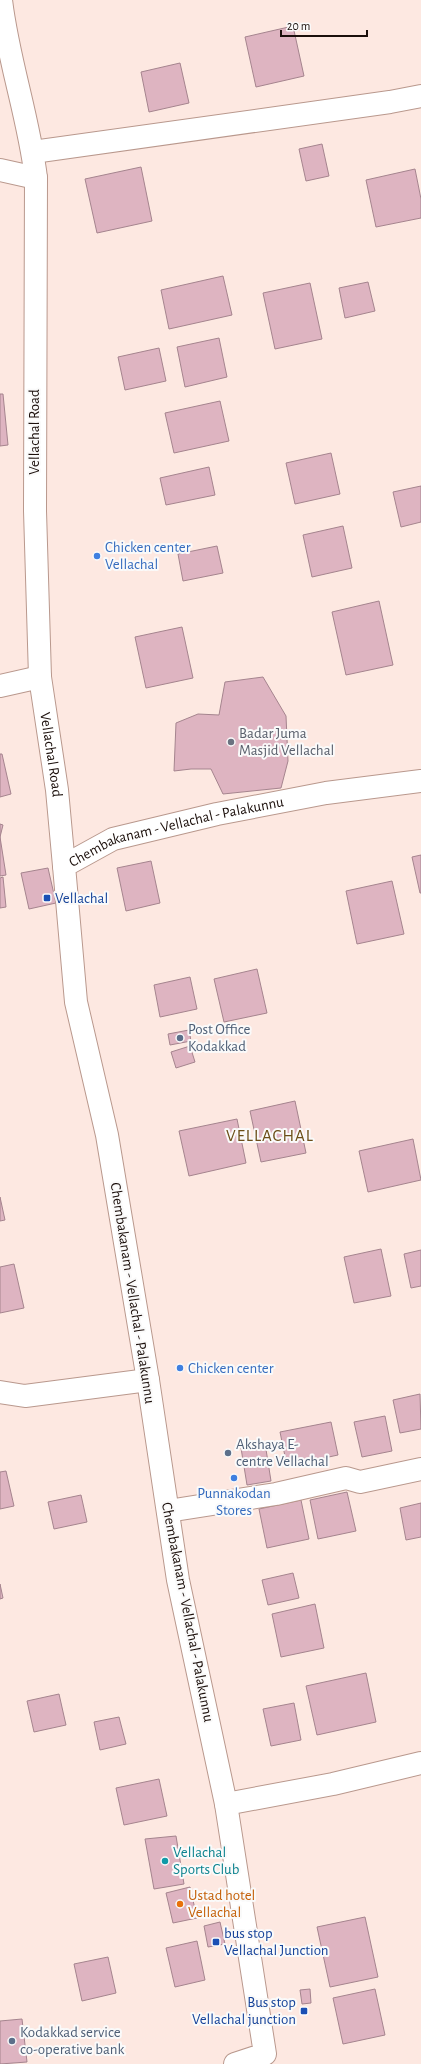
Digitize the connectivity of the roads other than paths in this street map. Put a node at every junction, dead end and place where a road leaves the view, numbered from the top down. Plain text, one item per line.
1 (1, 0) edge
2 (421, 96) edge
3 (33, 152) junction
4 (0, 170) edge
5 (36, 178) junction
6 (40, 677) junction
7 (0, 686) edge
8 (421, 781) edge
9 (64, 866) junction
10 (148, 1380) junction
11 (0, 1392) edge
12 (421, 1469) edge
13 (168, 1510) junction
14 (421, 1763) edge
15 (226, 1804) junction
16 (268, 2059) edge
17 (235, 2064) edge

1 - 3 street, Vellachal Road
2 - 3 street
3 - 5 street, Vellachal Road
4 - 5 street
5 - 6 street, Vellachal Road
6 - 7 street
6 - 9 street, Vellachal Road
8 - 9 street, Chembakanam - Vellachal - Palakunnu
9 - 10 street, Chembakanam - Vellachal - Palakunnu
10 - 11 street
10 - 13 street, Chembakanam - Vellachal - Palakunnu
12 - 13 street
13 - 15 street, Chembakanam - Vellachal - Palakunnu
14 - 15 street
15 - 16 street, Chembakanam - Vellachal - Palakunnu
16 - 17 street, Chembakanam - Vellachal - Palakunnu

